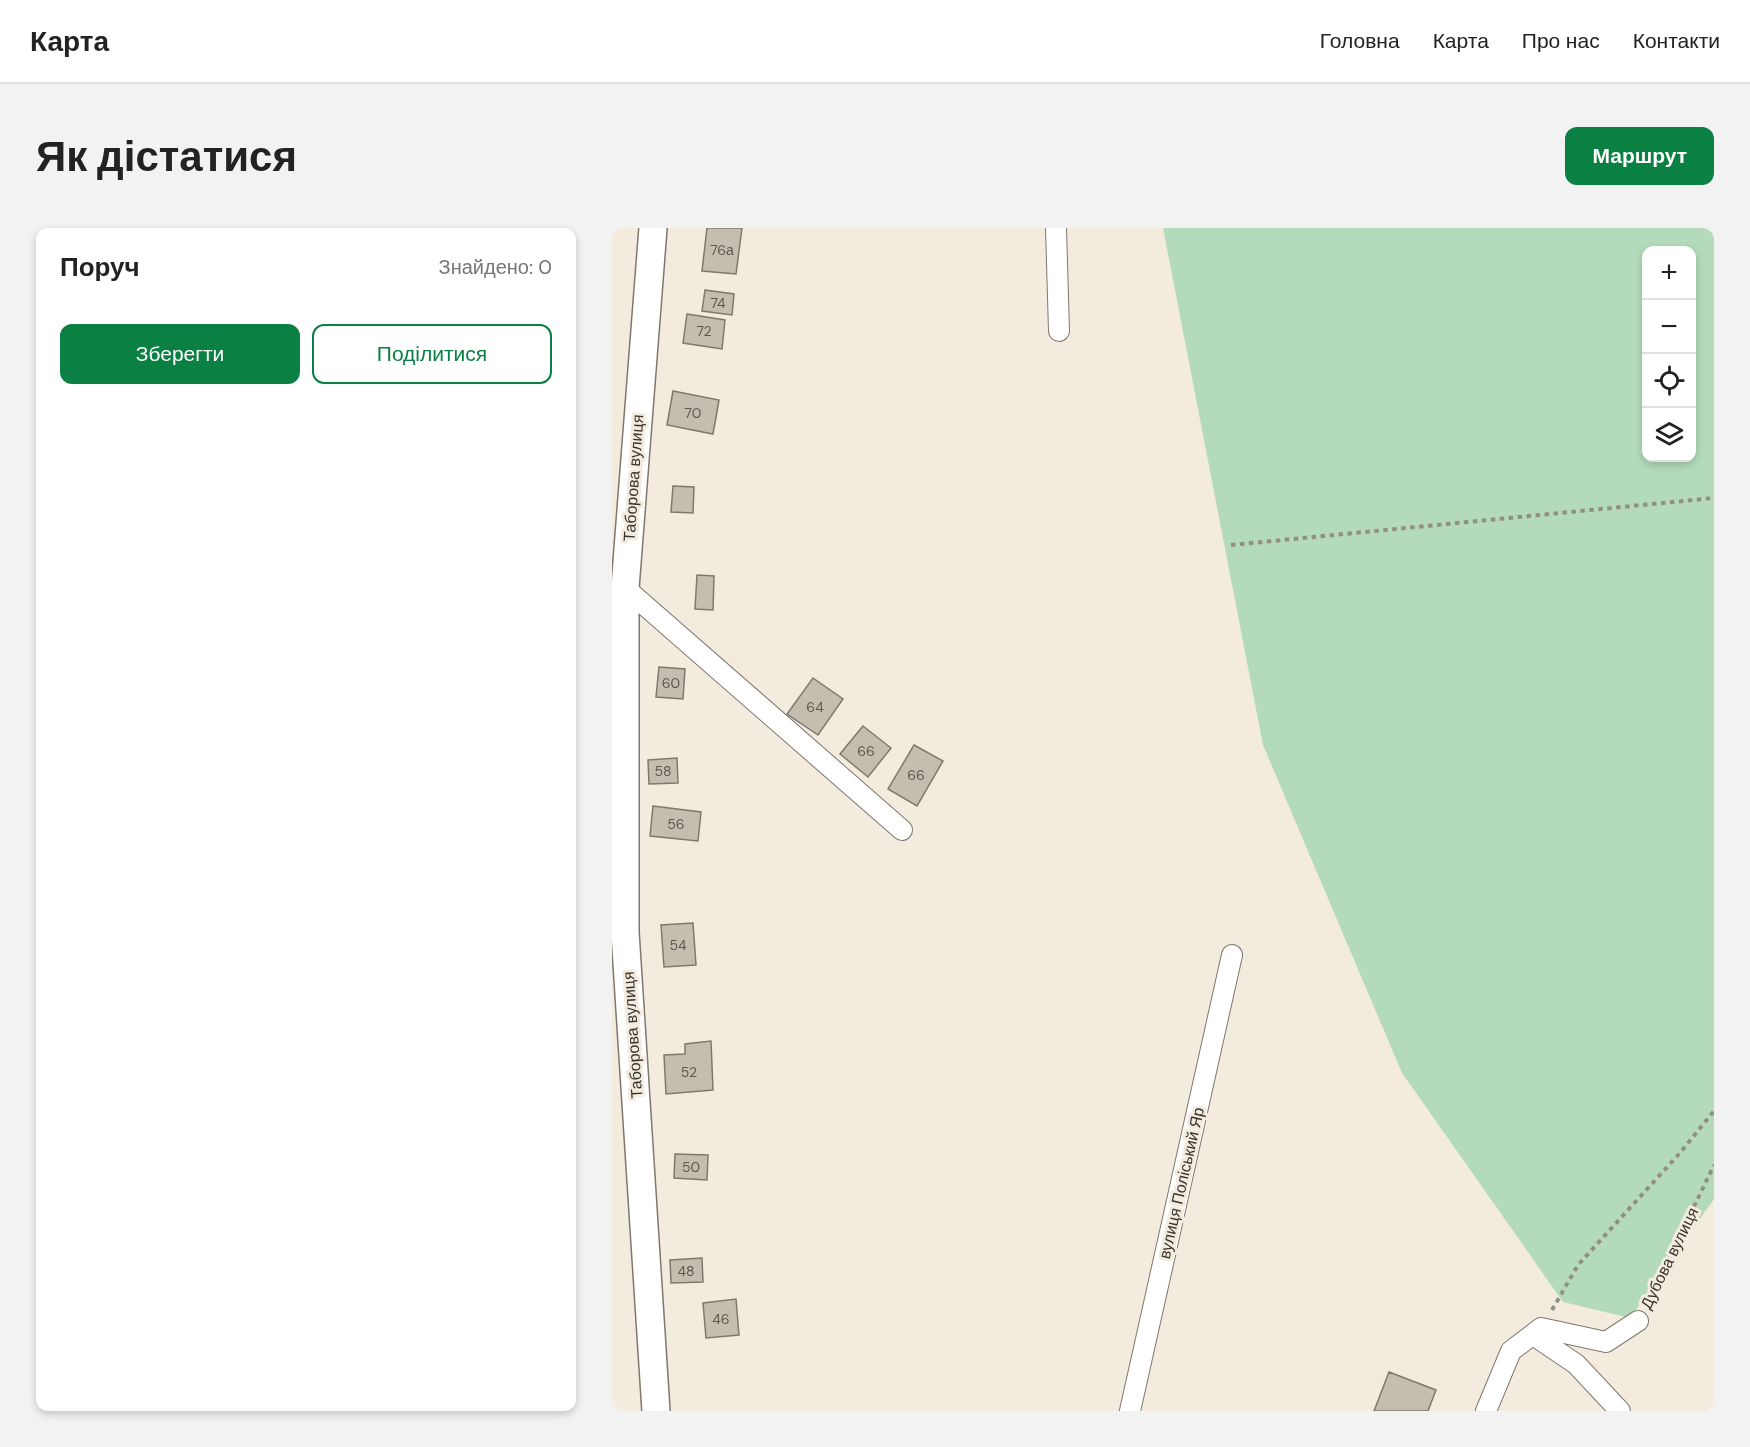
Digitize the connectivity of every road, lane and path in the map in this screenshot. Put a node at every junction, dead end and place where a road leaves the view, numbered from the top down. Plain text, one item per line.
1 (653, 228) edge
2 (1056, 228) edge
3 (1059, 331) dead end
4 (1714, 498) edge
5 (1231, 545) dead end
6 (625, 588) junction
7 (902, 830) dead end
8 (618, 932) edge
9 (1232, 955) dead end
10 (1714, 1111) edge
11 (1714, 1165) edge
12 (1638, 1321) joint
13 (1537, 1331) junction
14 (656, 1411) edge
15 (1130, 1411) edge
16 (1486, 1411) edge
17 (1620, 1411) edge

1 - 6 street, Таборова вулиця
2 - 3 street
4 - 5 path
6 - 7 street
6 - 8 street, Таборова вулиця
8 - 14 street, Таборова вулиця
9 - 15 street, вулиця Поліський Яр
10 - 13 path
11 - 12 path, Дубова вулиця
12 - 13 street, Дубова вулиця
13 - 16 street
13 - 17 street

